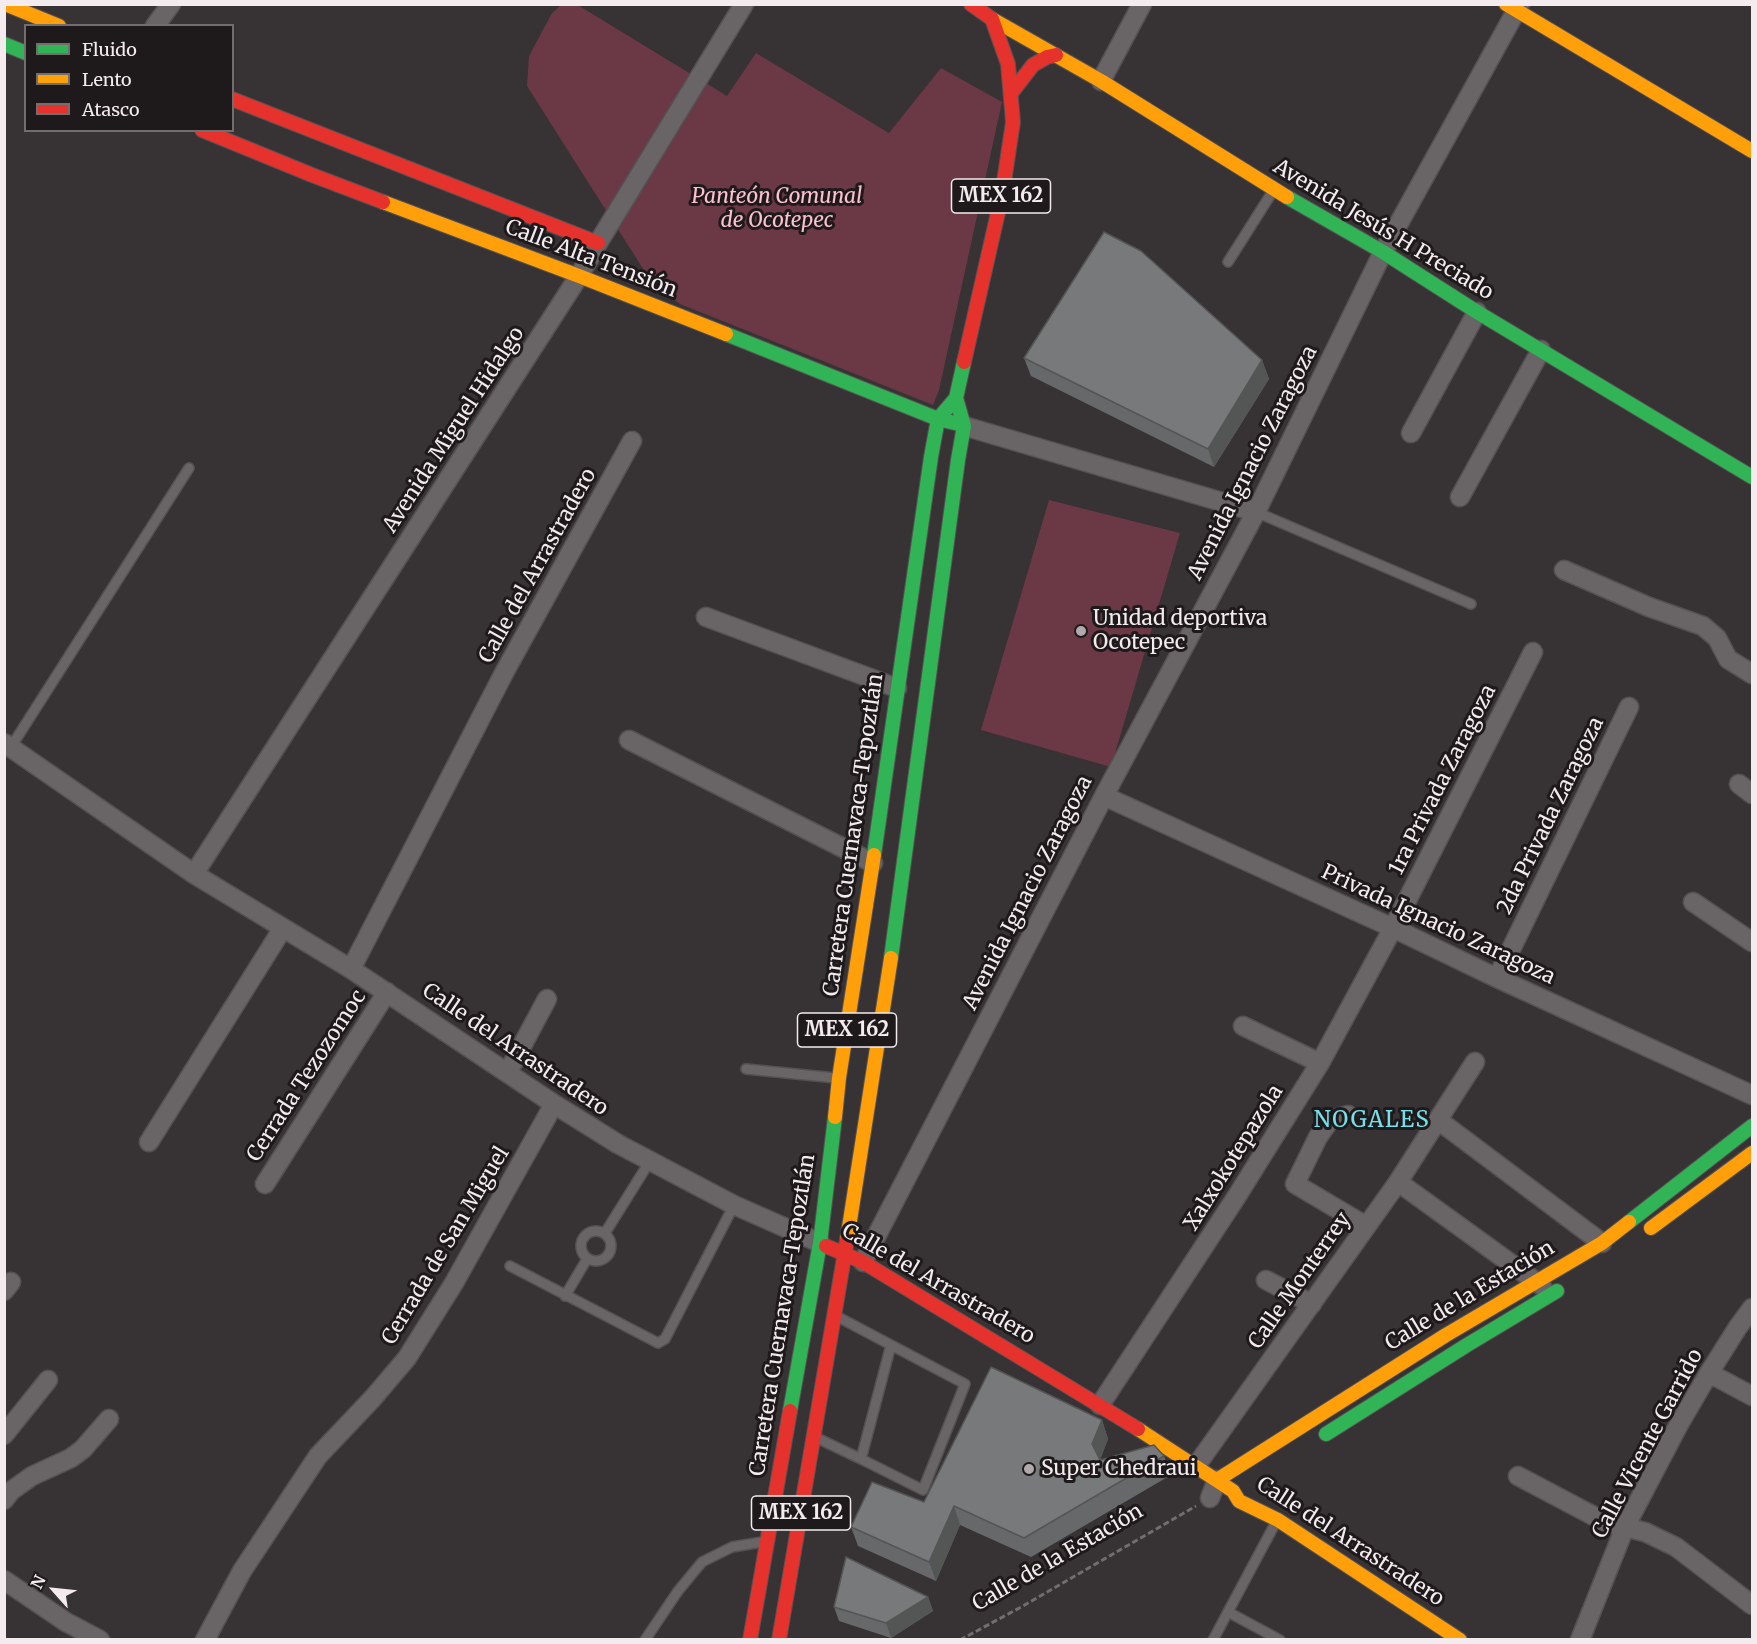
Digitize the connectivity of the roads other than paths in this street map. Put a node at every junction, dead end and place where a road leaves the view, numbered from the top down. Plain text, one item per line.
1 (171, 4) edge
2 (744, 4) edge
3 (972, 4) edge
4 (1142, 4) edge
5 (1514, 7) edge
6 (6, 9) edge
7 (992, 19) junction
8 (53, 24) edge
9 (156, 24) edge
10 (4, 44) edge
11 (24, 52) edge
12 (1056, 55) junction
13 (1101, 81) junction
14 (1012, 92) junction
15 (237, 101) edge
16 (234, 131) edge
17 (1752, 151) edge
18 (443, 182) junction
19 (1274, 189) junction
20 (404, 209) junction
21 (598, 243) junction
22 (1383, 252) junction
23 (1228, 262) dead end
24 (579, 276) junction
25 (1477, 312) junction
26 (1541, 350) junction
27 (957, 398) junction
28 (938, 419) junction
29 (964, 426) junction
30 (1411, 433) dead end
31 (632, 441) dead end
32 (189, 468) dead end
33 (1752, 477) edge
34 (1460, 497) dead end
35 (1257, 512) junction
36 (1564, 570) dead end
37 (1471, 604) dead end
38 (706, 617) dead end
39 (1533, 652) dead end
40 (1752, 674) edge
41 (897, 688) junction
42 (1629, 707) dead end
43 (629, 740) dead end
44 (8, 745) edge
45 (1104, 796) junction
46 (873, 863) junction
47 (194, 874) junction
48 (1693, 902) dead end
49 (283, 928) junction
50 (1393, 928) junction
51 (1752, 942) edge
52 (351, 969) junction
53 (1497, 978) junction
54 (387, 992) junction
55 (547, 999) dead end
56 (1243, 1026) dead end
57 (1475, 1062) dead end
58 (1320, 1063) junction
59 (746, 1069) dead end
60 (508, 1072) junction
61 (839, 1078) junction
62 (1752, 1095) edge
63 (554, 1104) junction
64 (1348, 1115) dead end
65 (1438, 1120) junction
66 (1752, 1126) edge
67 (149, 1142) dead end
68 (1752, 1153) edge
69 (650, 1161) junction
70 (1398, 1182) junction
71 (265, 1184) dead end
72 (734, 1205) junction
73 (1366, 1226) junction
74 (605, 1233) junction
75 (1644, 1233) dead end
76 (820, 1243) junction
77 (1602, 1243) junction
78 (845, 1255) junction
79 (587, 1259) junction
80 (863, 1262) junction
81 (510, 1266) dead end
82 (1266, 1280) dead end
83 (1536, 1282) junction
84 (1571, 1282) dead end
85 (1553, 1294) junction
86 (565, 1296) junction
87 (1312, 1304) junction
88 (1752, 1308) edge
89 (835, 1315) junction
90 (891, 1345) junction
91 (1709, 1373) junction
92 (48, 1380) dead end
93 (1752, 1396) edge
94 (1100, 1405) junction
95 (109, 1419) dead end
96 (4, 1435) edge
97 (814, 1437) junction
98 (1315, 1441) dead end
99 (861, 1460) junction
100 (1196, 1466) junction
101 (1518, 1476) dead end
102 (1217, 1480) junction
103 (1237, 1488) junction
104 (4, 1500) edge
105 (1278, 1520) junction
106 (1625, 1527) junction
107 (767, 1542) junction
108 (4, 1580) edge
109 (1752, 1605) edge
110 (1228, 1612) junction
111 (100, 1640) edge
112 (205, 1640) edge
113 (645, 1640) edge
114 (750, 1640) edge
115 (779, 1640) edge
116 (1213, 1640) edge
117 (1280, 1640) edge
118 (1460, 1640) edge
119 (1580, 1640) edge

1 - 9 street
2 - 21 street, Avenida Miguel Hidalgo
3 - 7 main road
4 - 13 street
5 - 17 main road
5 - 22 street, Avenida Ignacio Zaragoza
6 - 8 main road
7 - 12 main road, Avenida Jesús H Preciado
7 - 14 main road, MEX 162
10 - 11 main road
12 - 13 main road, Avenida Jesús H Preciado
12 - 14 main road
13 - 19 main road, Avenida Jesús H Preciado
14 - 27 main road, MEX 162
15 - 18 main road, Calle Alta Tensión
16 - 20 main road, Calle Alta Tensión
18 - 20 main road
18 - 21 main road, Calle Alta Tensión
19 - 22 main road, Avenida Jesús H Preciado
19 - 23 lane
20 - 24 main road, Calle Alta Tensión
21 - 24 street, Avenida Miguel Hidalgo
22 - 25 main road, Avenida Jesús H Preciado
22 - 35 street, Avenida Ignacio Zaragoza
24 - 28 main road, Calle Alta Tensión
24 - 47 street, Avenida Miguel Hidalgo
25 - 26 main road, Avenida Jesús H Preciado
25 - 30 street
26 - 33 main road, Avenida Jesús H Preciado
26 - 34 street
27 - 28 main road, MEX 162
27 - 29 main road, MEX 162
28 - 29 main road, Calle Alta Tensión
28 - 41 main road, Carretera Cuernavaca-Tepoztlán / MEX 162
29 - 35 street
29 - 78 main road, MEX 162
31 - 52 street, Calle del Arrastradero
32 - 44 lane
35 - 37 lane
35 - 45 street, Avenida Ignacio Zaragoza
36 - 40 street
38 - 41 street
39 - 50 street, 1ra Privada Zaragoza
41 - 46 main road, Carretera Cuernavaca-Tepoztlán / MEX 162
42 - 53 street, 2da Privada Zaragoza
43 - 46 street
44 - 47 street, Calle del Arrastradero
45 - 50 street, Privada Ignacio Zaragoza
45 - 80 street, Avenida Ignacio Zaragoza
46 - 61 main road, Carretera Cuernavaca-Tepoztlán / MEX 162
47 - 49 street, Calle del Arrastradero
48 - 51 street
49 - 52 street, Calle del Arrastradero
49 - 67 street
50 - 53 street, Privada Ignacio Zaragoza
50 - 58 street, Xalxokotepazola
52 - 54 street, Calle del Arrastradero
53 - 62 street, Privada Ignacio Zaragoza
54 - 60 street, Calle del Arrastradero
54 - 71 street, Cerrada Tezozomoc
55 - 60 street
56 - 58 street
57 - 65 street, Calle Monterrey
58 - 94 street, Xalxokotepazola
59 - 61 lane
60 - 63 street, Calle del Arrastradero
61 - 76 main road, Carretera Cuernavaca-Tepoztlán / MEX 162
63 - 69 street, Calle del Arrastradero
63 - 112 street, Cerrada de San Miguel
64 - 73 street
65 - 70 street, Calle Monterrey
65 - 77 street
66 - 77 main road, Calle de la Estación
68 - 75 main road
69 - 72 street, Calle del Arrastradero
69 - 74 lane
70 - 73 street, Calle Monterrey
70 - 83 street
72 - 76 street, Calle del Arrastradero
72 - 86 lane
73 - 87 street, Calle Monterrey
74 - 79 lane
74 - 79 lane
76 - 78 main road, Calle del Arrastradero
76 - 107 main road, Carretera Cuernavaca-Tepoztlán / MEX 162
77 - 83 main road, Calle de la Estación
78 - 80 main road, Calle del Arrastradero
78 - 89 main road, MEX 162
79 - 86 lane
80 - 94 main road, Calle del Arrastradero
81 - 86 lane
82 - 87 street
83 - 85 street
83 - 102 main road, Calle de la Estación
84 - 85 main road, Calle de la Estación
85 - 98 main road, Calle de la Estación
87 - 100 street, Calle Monterrey
88 - 91 street, Calle Vicente Garrido
89 - 90 lane
89 - 97 main road, MEX 162
90 - 99 lane
90 - 99 lane
91 - 93 street
91 - 106 street, Calle Vicente Garrido
92 - 96 street
94 - 100 main road, Calle del Arrastradero
95 - 104 street
97 - 99 lane
97 - 115 main road, MEX 162
100 - 102 main road, Calle del Arrastradero
101 - 106 street
102 - 103 main road, Calle del Arrastradero
102 - 103 street
103 - 105 main road, Calle del Arrastradero
105 - 110 lane
105 - 118 main road, Calle del Arrastradero
106 - 109 street
106 - 119 street, Calle Vicente Garrido
107 - 113 lane
107 - 114 main road, Carretera Cuernavaca-Tepoztlán / MEX 162
108 - 111 street
110 - 116 lane
110 - 117 lane

